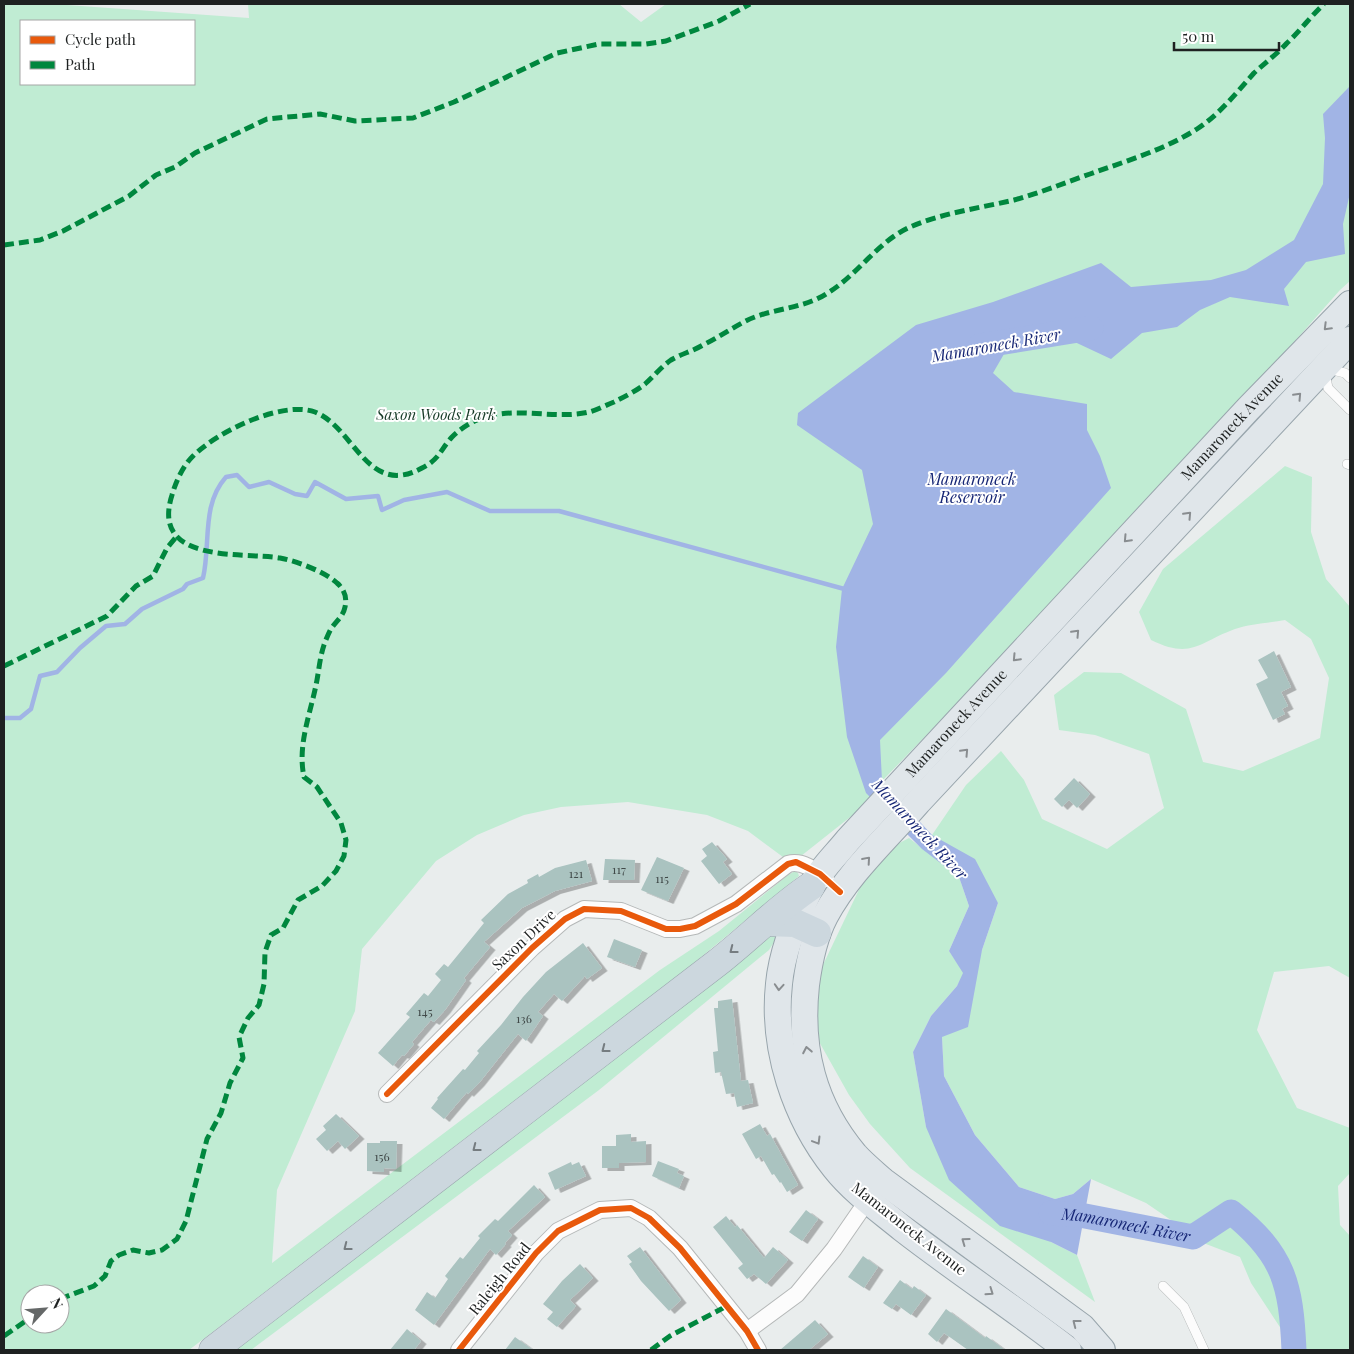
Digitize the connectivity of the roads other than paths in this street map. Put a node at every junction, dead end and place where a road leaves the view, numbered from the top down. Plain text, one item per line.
1 (1350, 304) edge
2 (1350, 340) edge
3 (1304, 351) junction
4 (1324, 368) junction
5 (1350, 378) edge
6 (1350, 410) edge
7 (908, 793) junction
8 (816, 880) junction
9 (840, 892) junction
10 (766, 922) junction
11 (806, 928) junction
12 (387, 1094) dead end
13 (875, 1191) junction
14 (1163, 1286) dead end
15 (747, 1331) junction
16 (213, 1350) edge
17 (459, 1350) edge
18 (758, 1350) edge
19 (1068, 1350) edge
20 (1102, 1350) edge
21 (1204, 1350) edge

1 -> 3 main road, Mamaroneck Avenue
2 - 4 main road, Mamaroneck Avenue
3 - 4 street
3 -> 7 main road, Mamaroneck Avenue
4 - 5 lane
4 - 6 lane
7 -> 4 main road, Mamaroneck Avenue
7 - 8 main road, Mamaroneck Avenue
9 -> 7 main road, Mamaroneck Avenue
8 - 9 street, Saxon Drive
8 - 10 highway
8 - 11 main road, Mamaroneck Avenue
8 - 12 street, Saxon Drive
9 - 11 main road, Mamaroneck Avenue
10 - 11 highway
10 -> 16 highway
11 - 13 main road, Mamaroneck Avenue
13 - 15 street
13 -> 19 main road, Mamaroneck Avenue
20 -> 13 main road, Mamaroneck Avenue
14 - 21 lane
15 - 17 street, Raleigh Road
15 - 18 street, Raleigh Road

